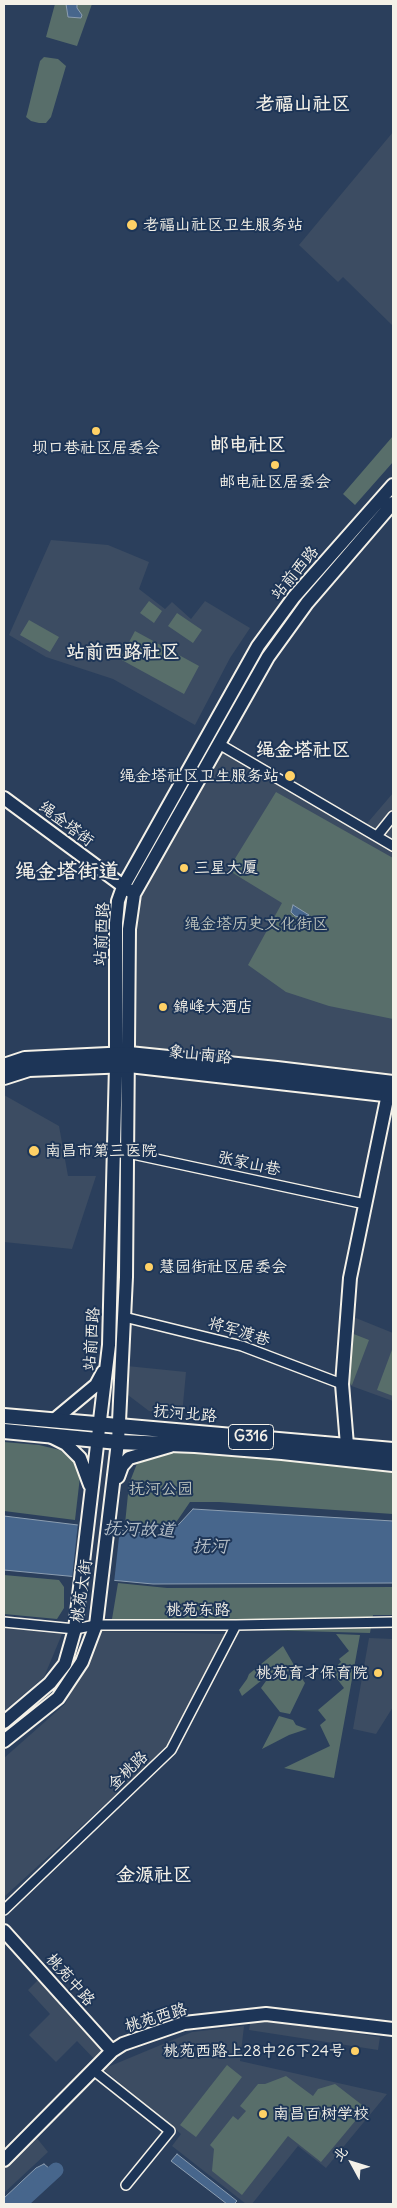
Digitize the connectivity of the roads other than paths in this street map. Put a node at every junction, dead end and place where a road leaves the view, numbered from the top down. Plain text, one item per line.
1 (393, 485) edge
2 (393, 503) edge
3 (219, 744) junction
4 (4, 798) edge
5 (393, 816) edge
6 (377, 836) junction
7 (393, 846) edge
8 (129, 890) junction
9 (123, 1059) junction
10 (4, 1066) edge
11 (4, 1078) edge
12 (391, 1091) edge
13 (128, 1154) junction
14 (365, 1204) junction
15 (124, 1317) junction
16 (107, 1366) junction
17 (342, 1384) junction
18 (4, 1416) edge
19 (54, 1420) junction
20 (100, 1424) junction
21 (119, 1426) junction
22 (4, 1431) edge
23 (49, 1435) junction
24 (98, 1440) junction
25 (118, 1442) junction
26 (178, 1444) junction
27 (347, 1445) junction
28 (393, 1450) edge
29 (393, 1464) edge
30 (112, 1491) junction
31 (92, 1493) junction
32 (4, 1622) edge
33 (393, 1622) edge
34 (96, 1625) junction
35 (236, 1626) junction
36 (76, 1629) junction
37 (4, 1722) edge
38 (4, 1741) edge
39 (4, 1910) edge
40 (4, 1931) edge
41 (393, 2029) edge
42 (112, 2051) junction
43 (93, 2070) junction
44 (4, 2160) edge
45 (126, 2185) dead end

1 - 8 main road, 站前西路
2 - 3 main road, 站前西路
3 - 6 street
3 - 8 main road, 站前西路
4 - 8 main road, 绳金塔街
5 - 6 street
6 - 7 street
8 - 9 main road, 站前西路
9 - 10 main road, 象山南路
9 - 11 main road, 象山南路
9 - 12 main road, 象山南路
9 - 13 main road, 站前西路
9 - 16 main road, 站前西路
12 - 14 main road
13 - 14 street, 张家山巷
13 - 15 main road, 站前西路
14 - 17 main road
15 - 17 street, 将军渡巷
15 - 21 main road, 站前西路
16 - 19 main road
16 - 20 main road, 站前西路
17 - 27 main road
18 - 19 main road, 抚河北路 / G316
19 - 20 main road, 抚河北路 / G316
20 - 21 main road, 抚河北路 / G316
20 - 24 main road, 站前西路
21 - 25 main road, 站前西路
21 - 27 main road, 抚河北路 / G316
22 - 23 main road, 抚河北路 / G316
23 - 24 main road, 抚河北路 / G316
23 - 31 main road
24 - 25 main road, 抚河北路 / G316
24 - 31 main road, 桃苑大街
25 - 26 main road, 抚河北路 / G316
25 - 30 main road, 桃苑大街
26 - 29 main road, 抚河北路 / G316
26 - 30 main road
27 - 28 main road, 抚河北路 / G316
30 - 34 main road, 桃苑大街
31 - 36 main road, 桃苑大街
32 - 36 street, 桃苑东路
33 - 35 street, 桃苑东路
34 - 35 street, 桃苑东路
34 - 36 street, 桃苑东路
34 - 38 main road, 桃苑大街
35 - 39 street, 金桃路
36 - 37 main road, 桃苑大街
40 - 42 main road, 桃苑中路
41 - 42 main road, 桃苑西路
42 - 43 main road, 桃苑西路
43 - 44 main road, 桃苑西路
43 - 45 street

